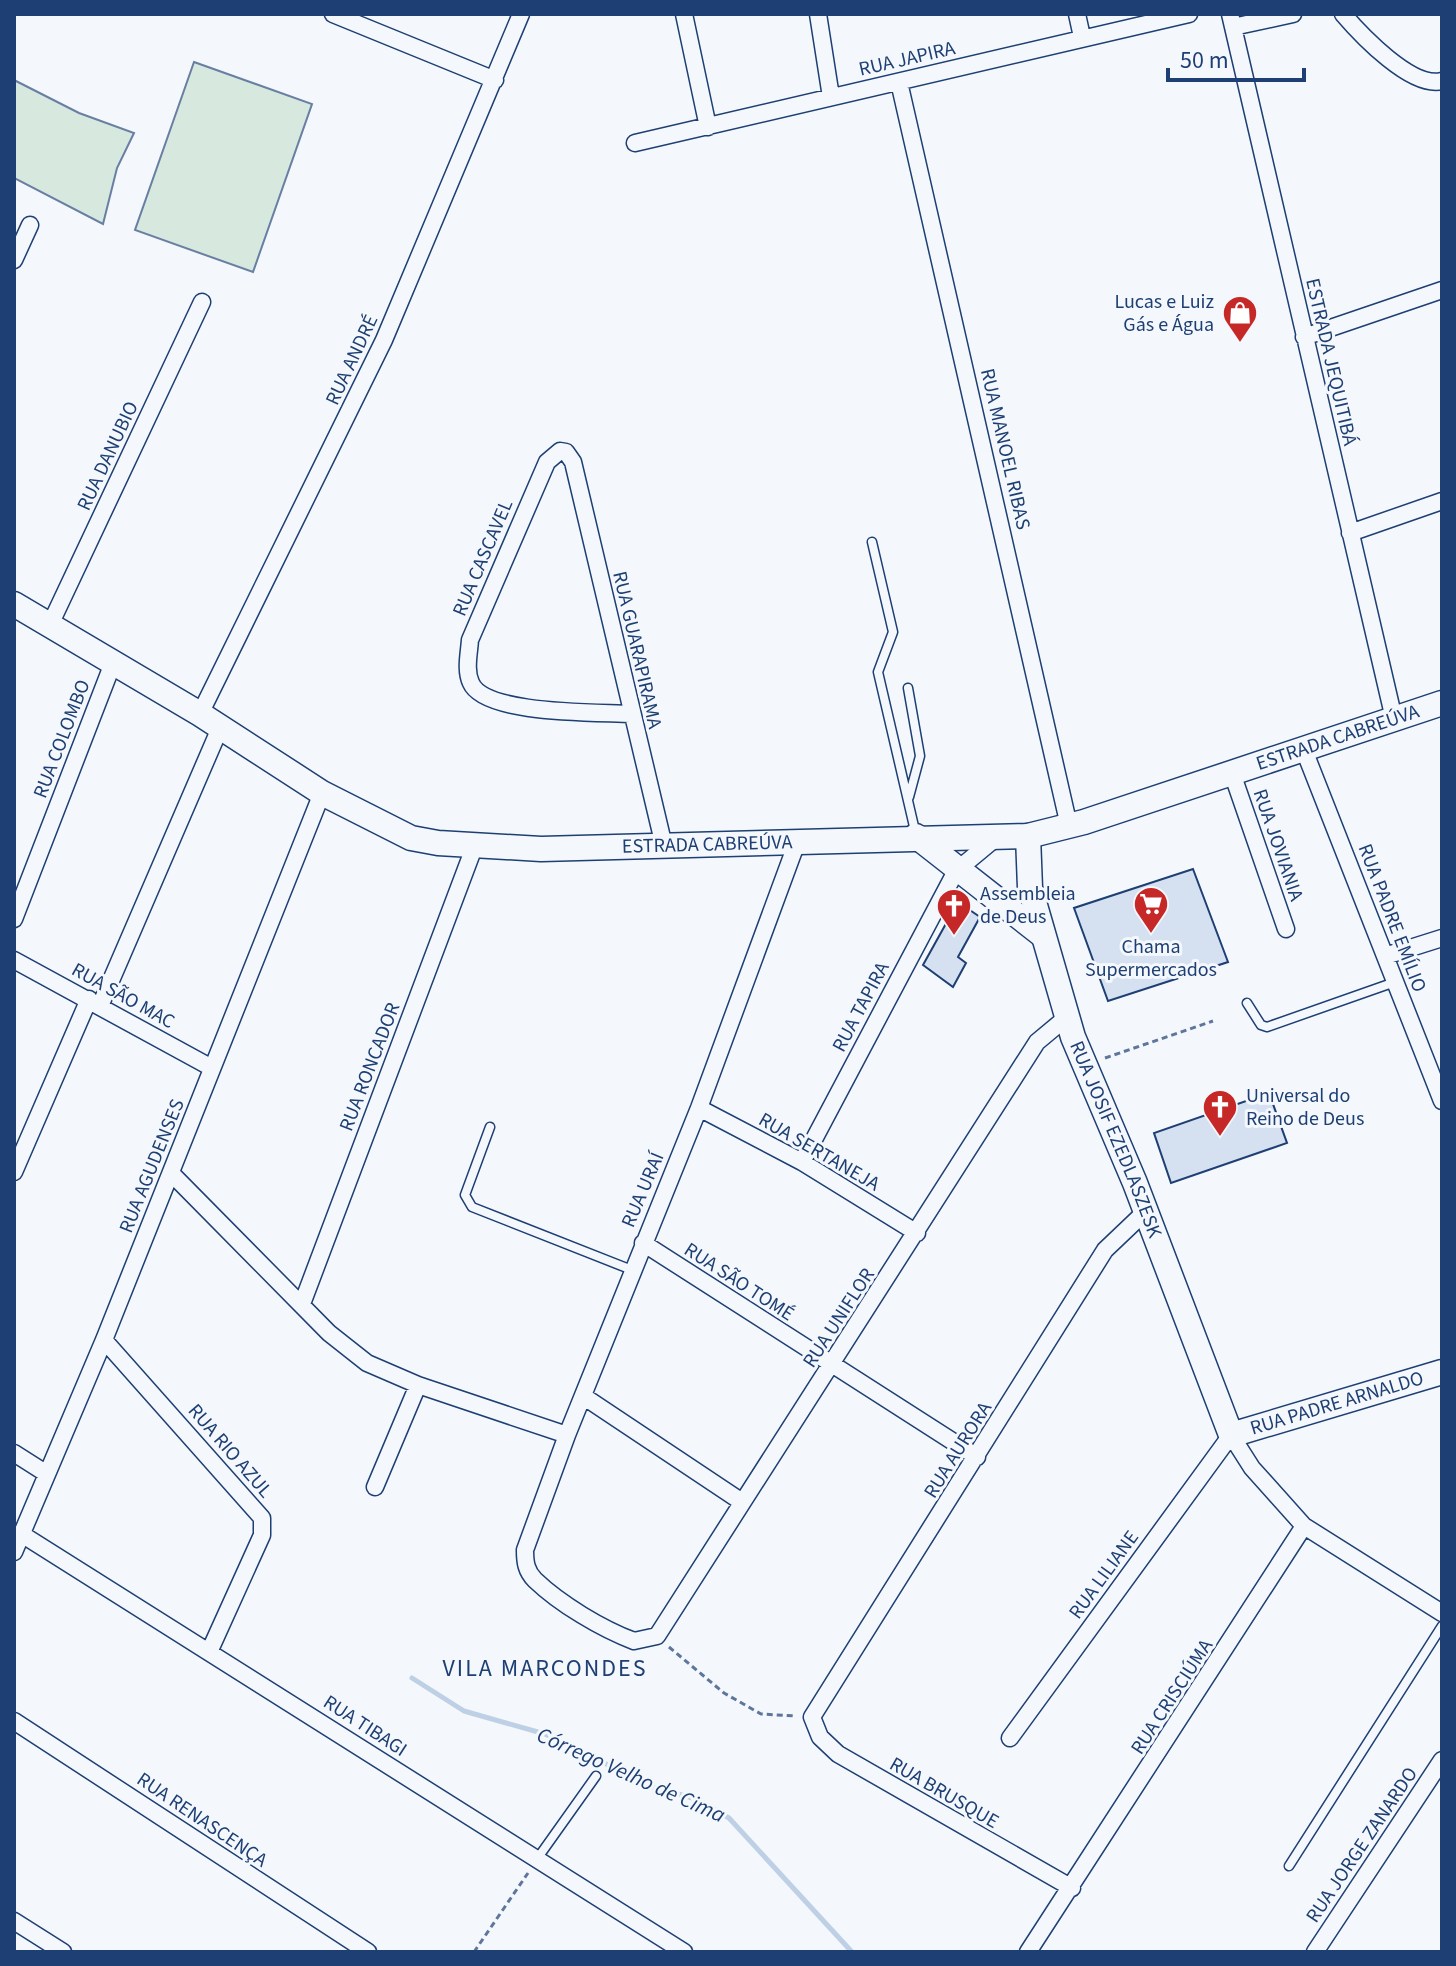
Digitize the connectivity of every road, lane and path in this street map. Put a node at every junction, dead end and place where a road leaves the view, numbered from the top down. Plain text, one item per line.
1 (333, 14) edge
2 (521, 14) edge
3 (684, 14) edge
4 (818, 14) edge
5 (1077, 14) edge
6 (1189, 14) edge
7 (1293, 14) edge
8 (1343, 14) edge
9 (1232, 21) edge
10 (1082, 37) junction
11 (495, 80) junction
12 (1442, 81) edge
13 (899, 82) junction
14 (831, 97) junction
15 (708, 127) junction
16 (635, 143) dead end
17 (30, 225) dead end
18 (14, 260) edge
19 (1442, 290) edge
20 (202, 302) dead end
21 (1304, 337) junction
22 (573, 462) joint
23 (1442, 501) edge
24 (1350, 533) junction
25 (872, 542) dead end
26 (14, 604) edge
27 (49, 627) junction
28 (113, 663) junction
29 (908, 688) dead end
30 (1442, 703) edge
31 (631, 714) junction
32 (1394, 719) junction
33 (210, 721) junction
34 (1304, 750) junction
35 (1232, 773) junction
36 (322, 793) junction
37 (908, 799) junction
38 (1069, 826) junction
39 (998, 835) junction
40 (916, 836) junction
41 (1028, 836) junction
42 (475, 845) junction
43 (796, 845) junction
44 (664, 846) junction
45 (956, 871) junction
46 (14, 919) edge
47 (1286, 929) dead end
48 (1041, 934) junction
49 (1442, 938) edge
50 (1385, 956) junction
51 (14, 960) edge
52 (1395, 982) junction
53 (94, 1003) junction
54 (1247, 1003) dead end
55 (1067, 1017) junction
56 (1213, 1021) dead end
57 (1435, 1063) edge
58 (1087, 1065) junction
59 (212, 1068) junction
60 (1442, 1101) edge
61 (699, 1108) junction
62 (490, 1127) dead end
63 (802, 1162) junction
64 (14, 1172) edge
65 (171, 1173) junction
66 (1146, 1211) junction
67 (917, 1233) junction
68 (643, 1243) junction
69 (632, 1270) junction
70 (302, 1304) junction
71 (104, 1340) junction
72 (832, 1367) junction
73 (1442, 1372) edge
74 (418, 1385) junction
75 (583, 1396) junction
76 (567, 1435) junction
77 (1231, 1435) junction
78 (14, 1453) edge
79 (977, 1457) junction
80 (47, 1474) junction
81 (375, 1487) dead end
82 (742, 1502) junction
83 (1304, 1526) junction
84 (23, 1535) junction
85 (14, 1552) edge
86 (1442, 1613) edge
87 (1442, 1626) edge
88 (652, 1639) junction
89 (210, 1650) junction
90 (812, 1717) junction
91 (14, 1721) edge
92 (1010, 1738) dead end
93 (1442, 1760) edge
94 (596, 1776) dead end
95 (537, 1860) junction
96 (1289, 1866) dead end
97 (1072, 1888) junction
98 (14, 1921) edge
99 (63, 1952) edge
100 (368, 1952) edge
101 (474, 1952) edge
102 (684, 1952) edge
103 (1028, 1952) edge
104 (1315, 1952) edge

1 - 11 street
2 - 11 street, RUA ANDRÉ
3 - 15 street
4 - 14 street
5 - 10 street
6 - 10 street, RUA JAPIRA
7 - 9 street
8 - 12 street
9 - 21 street, ESTRADA JEQUITIBÁ
10 - 13 street, RUA JAPIRA
11 - 33 street, RUA ANDRÉ
13 - 14 street, RUA JAPIRA
13 - 38 street, RUA MANOEL RIBAS
14 - 15 street, RUA JAPIRA
15 - 16 street, RUA JAPIRA
17 - 18 street
19 - 21 street
20 - 27 street, RUA DANUBIO
21 - 24 street, ESTRADA JEQUITIBÁ
22 - 31 street, RUA GUARAPIRAMA
22 - 31 street, RUA CASCAVEL
23 - 24 street
24 - 32 street, ESTRADA JEQUITIBÁ
25 - 37 lane
26 - 27 main road, ESTRADA CABREÚVA
27 - 28 main road, ESTRADA CABREÚVA
28 - 33 main road, ESTRADA CABREÚVA
28 - 46 street, RUA COLOMBO
29 - 37 lane
30 - 32 main road, ESTRADA CABREÚVA
31 - 44 street, RUA GUARAPIRAMA
32 - 34 main road, ESTRADA CABREÚVA
33 - 36 main road, ESTRADA CABREÚVA
33 - 53 street, RUA ANDRÉ
34 - 35 main road, ESTRADA CABREÚVA
34 - 50 street, RUA PADRE EMÍLIO
35 - 38 main road, ESTRADA CABREÚVA
35 - 47 street, RUA JOVIANIA
36 - 42 main road, ESTRADA CABREÚVA
36 - 59 street, RUA AGUDENSES
37 - 40 lane
38 - 41 main road, ESTRADA CABREÚVA
39 - 40 main road, ESTRADA CABREÚVA
39 - 41 main road, ESTRADA CABREÚVA
39 - 45 street
40 - 43 main road, ESTRADA CABREÚVA
40 - 45 main road
41 - 48 main road, RUA JOSIF EZEDLASZESK
42 - 44 main road, ESTRADA CABREÚVA
42 - 70 street, RUA RONCADOR
43 - 44 main road, ESTRADA CABREÚVA
43 - 61 street, RUA URAÍ
45 - 48 main road
45 - 63 street, RUA TAPIRA
48 - 55 main road, RUA JOSIF EZEDLASZESK
49 - 50 street
50 - 52 street, RUA PADRE EMÍLIO
51 - 53 street, RUA SÃO MAC
52 - 54 lane
52 - 57 street, RUA PADRE EMÍLIO
53 - 59 street, RUA SÃO MAC
53 - 64 street, RUA ANDRÉ
55 - 58 main road, RUA JOSIF EZEDLASZESK
55 - 67 street, RUA UNIFLOR
56 - 58 path
57 - 60 street, RUA PADRE EMÍLIO
58 - 66 main road, RUA JOSIF EZEDLASZESK
59 - 65 street, RUA AGUDENSES
61 - 63 street, RUA SERTANEJA
61 - 68 street, RUA URAÍ
62 - 69 lane
63 - 67 street, RUA SERTANEJA
65 - 70 street
65 - 71 street, RUA AGUDENSES
66 - 77 main road, RUA JOSIF EZEDLASZESK
66 - 79 street, RUA AURORA
67 - 72 street, RUA UNIFLOR
68 - 69 street, RUA URAÍ
68 - 72 street, RUA SÃO TOMÉ
69 - 75 street, RUA URAÍ
70 - 74 street
71 - 80 street, RUA AGUDENSES
71 - 89 street, RUA RIO AZUL
72 - 79 street, RUA SÃO TOMÉ
72 - 82 street, RUA UNIFLOR
73 - 77 main road, RUA PADRE ARNALDO
74 - 76 street
74 - 81 street
75 - 76 street, RUA URAÍ
75 - 82 street
76 - 88 street, RUA URAÍ
77 - 83 street
77 - 92 street, RUA LILIANE
78 - 80 street
79 - 90 street, RUA AURORA
80 - 84 street, RUA AGUDENSES
82 - 88 street, RUA UNIFLOR
83 - 86 street
83 - 97 street, RUA CRISCIÚMA
84 - 85 street, RUA AGUDENSES
84 - 89 street, RUA TIBAGI
87 - 96 lane
88 - 90 path
89 - 95 street, RUA TIBAGI
90 - 97 street, RUA BRUSQUE
91 - 100 street, RUA RENASCENÇA
93 - 104 street, RUA JORGE ZANARDO
94 - 95 lane
95 - 101 path
95 - 102 street, RUA TIBAGI
97 - 103 street, RUA CRISCIÚMA
98 - 99 street

